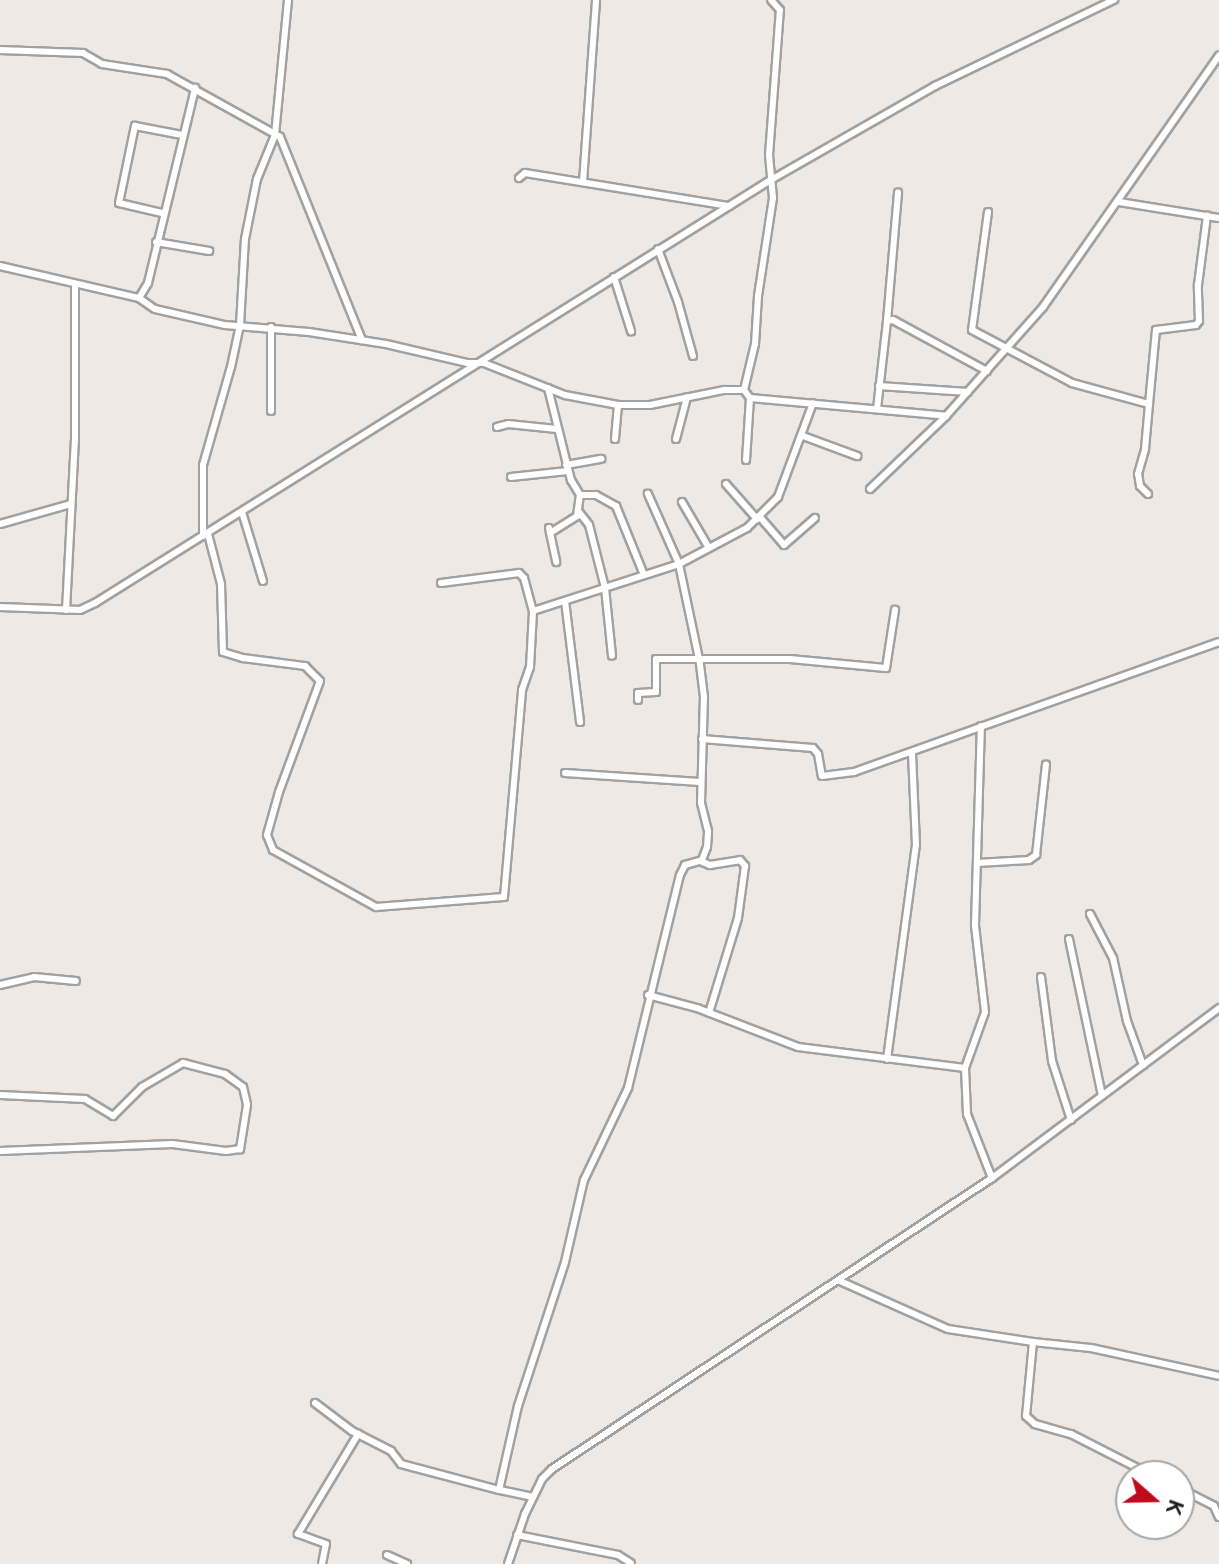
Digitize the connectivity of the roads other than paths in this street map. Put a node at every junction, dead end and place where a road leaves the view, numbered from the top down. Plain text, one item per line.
1 (288, 0) edge
2 (596, 0) edge
3 (771, 0) edge
4 (1114, 0) edge
5 (0, 50) edge
6 (1219, 56) edge
7 (195, 88) junction
8 (182, 135) junction
9 (275, 135) junction
10 (519, 178) dead end
11 (769, 181) junction
12 (583, 182) junction
13 (898, 192) dead end
14 (1119, 202) junction
15 (729, 206) junction
16 (988, 212) dead end
17 (162, 213) junction
18 (1207, 216) junction
19 (1219, 218) edge
20 (156, 242) junction
21 (658, 249) junction
22 (209, 251) dead end
23 (0, 266) edge
24 (614, 277) junction
25 (75, 284) junction
26 (139, 298) junction
27 (887, 321) junction
28 (240, 325) junction
29 (271, 327) junction
30 (631, 331) dead end
31 (362, 340) junction
32 (1006, 350) junction
33 (693, 356) dead end
34 (478, 363) junction
35 (987, 371) junction
36 (879, 386) junction
37 (548, 388) junction
38 (744, 390) junction
39 (968, 392) junction
40 (687, 397) junction
41 (750, 398) junction
42 (813, 403) junction
43 (1149, 404) junction
44 (618, 405) junction
45 (877, 409) junction
46 (271, 411) dead end
47 (946, 416) junction
48 (497, 427) dead end
49 (557, 429) junction
50 (803, 436) junction
51 (615, 439) dead end
52 (676, 439) dead end
53 (857, 456) dead end
54 (601, 459) dead end
55 (746, 460) dead end
56 (567, 468) junction
57 (511, 477) dead end
58 (726, 484) dead end
59 (870, 489) dead end
60 (648, 494) dead end
61 (1148, 494) dead end
62 (580, 495) junction
63 (682, 502) dead end
64 (71, 504) junction
65 (242, 512) junction
66 (579, 512) junction
67 (758, 517) junction
68 (815, 518) dead end
69 (0, 524) edge
70 (206, 535) junction
71 (709, 548) junction
72 (556, 562) dead end
73 (679, 564) junction
74 (644, 575) junction
75 (263, 581) dead end
76 (441, 583) dead end
77 (605, 588) junction
78 (565, 601) junction
79 (0, 607) edge
80 (66, 610) junction
81 (895, 610) dead end
82 (533, 611) junction
83 (1219, 642) edge
84 (612, 656) dead end
85 (699, 659) junction
86 (638, 700) dead end
87 (580, 722) dead end
88 (981, 726) junction
89 (702, 739) junction
90 (912, 754) junction
91 (1046, 765) dead end
92 (565, 773) dead end
93 (700, 782) junction
94 (700, 861) junction
95 (977, 863) junction
96 (1090, 914) dead end
97 (1069, 939) dead end
98 (1041, 977) dead end
99 (76, 981) dead end
100 (0, 985) edge
101 (648, 995) junction
102 (1219, 1008) edge
103 (709, 1013) junction
104 (887, 1059) junction
105 (1143, 1065) junction
106 (965, 1068) junction
107 (0, 1095) edge
108 (1102, 1096) junction
109 (1071, 1120) junction
110 (0, 1151) edge
111 (992, 1178) junction
112 (840, 1281) junction
113 (1033, 1342) junction
114 (1219, 1376) edge
115 (315, 1403) dead end
116 (358, 1434) junction
117 (1122, 1460) edge
118 (499, 1490) junction
119 (1195, 1496) edge
120 (533, 1497) junction
121 (1219, 1517) edge
122 (517, 1535) junction
123 (387, 1555) dead end
124 (396, 1562) edge
125 (631, 1563) edge
126 (322, 1564) edge
127 (407, 1564) edge
128 (508, 1564) edge

1 - 9 street
2 - 12 street
3 - 11 street
4 - 11 street
5 - 7 street
6 - 14 street
7 - 8 street
7 - 9 street
8 - 17 street
8 - 17 street
9 - 28 street
9 - 31 street
10 - 12 street
11 - 15 street
11 - 38 street
12 - 15 street
13 - 27 street
14 - 18 street
14 - 32 street
15 - 21 street
16 - 32 street
17 - 20 street
18 - 19 street
18 - 43 street
20 - 22 street
20 - 26 street
21 - 24 street
21 - 33 street
23 - 25 street
24 - 30 street
24 - 34 street
25 - 26 street
25 - 64 street
26 - 28 street
27 - 35 street
27 - 36 street
28 - 29 street
28 - 70 street
29 - 31 street
29 - 46 street
31 - 34 street
32 - 35 street
32 - 43 street
34 - 37 street
34 - 65 street
35 - 39 street
36 - 39 street
36 - 45 street
37 - 44 street
37 - 49 street
38 - 40 street
38 - 41 street
39 - 47 street
40 - 44 street
40 - 52 street
41 - 42 street
41 - 55 street
42 - 45 street
42 - 50 street
43 - 61 street
44 - 51 street
45 - 47 street
47 - 59 street
48 - 49 street
49 - 56 street
50 - 53 street
50 - 67 street
54 - 56 street
56 - 57 street
56 - 62 street
58 - 67 street
60 - 73 street
62 - 66 street
62 - 74 street
63 - 71 street
64 - 69 street
64 - 80 street
65 - 70 street
65 - 75 street
66 - 72 street
66 - 77 street
67 - 68 street
67 - 71 street
70 - 80 street
70 - 82 street
71 - 73 street
73 - 74 street
73 - 85 street
74 - 77 street
76 - 82 street
77 - 78 street
77 - 84 street
78 - 82 street
78 - 87 street
79 - 80 street
81 - 85 street
83 - 88 street
85 - 86 street
85 - 89 street
88 - 90 street
88 - 95 street
89 - 90 street
89 - 93 street
90 - 104 street
91 - 95 street
92 - 93 street
93 - 94 street
94 - 101 street
94 - 103 street
95 - 106 street
96 - 105 street
97 - 108 street
98 - 109 street
99 - 100 street
101 - 103 street
101 - 118 street
102 - 105 street
103 - 104 street
104 - 106 street
105 - 108 street
106 - 111 street
107 - 110 street
108 - 109 street
109 - 111 street
111 - 112 street
112 - 113 street
112 - 120 street
113 - 114 street
113 - 117 street
115 - 116 street
116 - 118 street
116 - 126 street
118 - 120 street
119 - 121 street
120 - 122 street
122 - 125 street
122 - 128 street
123 - 124 street
124 - 127 street

